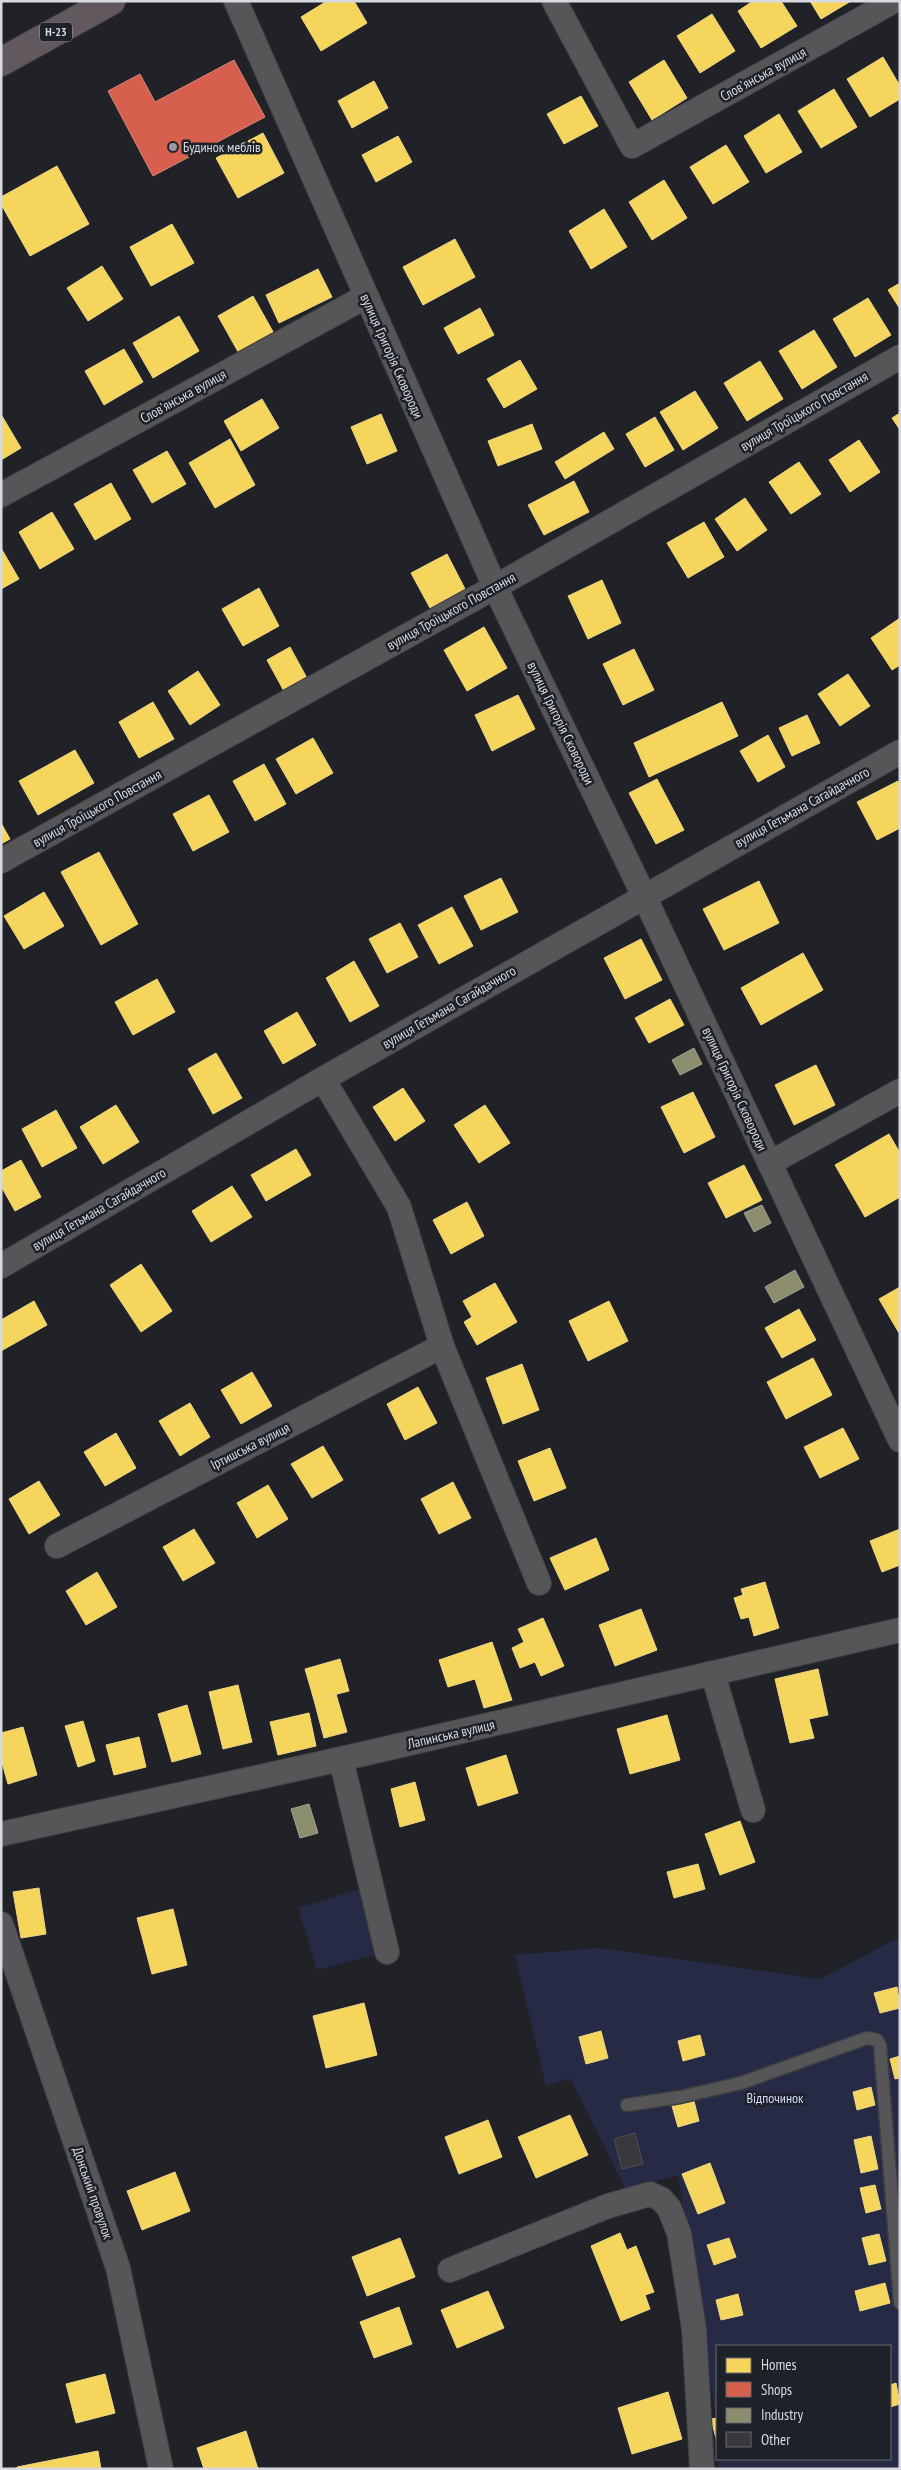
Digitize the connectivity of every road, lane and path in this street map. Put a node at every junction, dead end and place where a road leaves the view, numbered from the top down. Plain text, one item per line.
1 (111, 1) edge
2 (236, 1) edge
3 (554, 1) edge
4 (894, 1) edge
5 (1, 62) edge
6 (365, 297) junction
7 (900, 357) edge
8 (1, 495) edge
9 (495, 586) junction
10 (900, 752) edge
11 (1, 861) edge
12 (644, 896) junction
13 (323, 1079) junction
14 (900, 1092) edge
15 (770, 1164) junction
16 (1, 1266) edge
17 (442, 1346) junction
18 (893, 1411) edge
19 (900, 1440) edge
20 (57, 1546) dead end
21 (539, 1583) dead end
22 (900, 1630) edge
23 (713, 1674) junction
24 (341, 1759) junction
25 (754, 1810) dead end
26 (1, 1834) edge
27 (1, 1924) edge
28 (387, 1952) dead end
29 (627, 2105) dead end
30 (450, 2270) dead end
31 (900, 2303) edge
32 (161, 2469) edge
33 (702, 2469) edge

1 - 5 main road, Н-23
2 - 6 street, вулиця Григорія Сковороди
3 - 4 street, Словʼянська вулиця
6 - 8 street, Словʼянська вулиця
6 - 9 street, вулиця Григорія Сковороди
7 - 9 street, вулиця Троїцького Повстання
9 - 11 street, вулиця Троїцького Повстання
9 - 12 street, вулиця Григорія Сковороди
10 - 12 street, вулиця Гетьмана Сагайдачного
12 - 13 street, вулиця Гетьмана Сагайдачного
12 - 15 street, вулиця Григорія Сковороди
13 - 16 street, вулиця Гетьмана Сагайдачного
13 - 17 street
14 - 15 street
15 - 18 street, вулиця Григорія Сковороди
17 - 20 street, Іртишська вулиця
17 - 21 street
18 - 19 street, вулиця Григорія Сковороди
22 - 23 street, Лапинська вулиця
23 - 24 street, Лапинська вулиця
23 - 25 street
24 - 26 street, Лапинська вулиця
24 - 28 street
27 - 32 street, Донський провулок
29 - 31 lane
30 - 33 street

